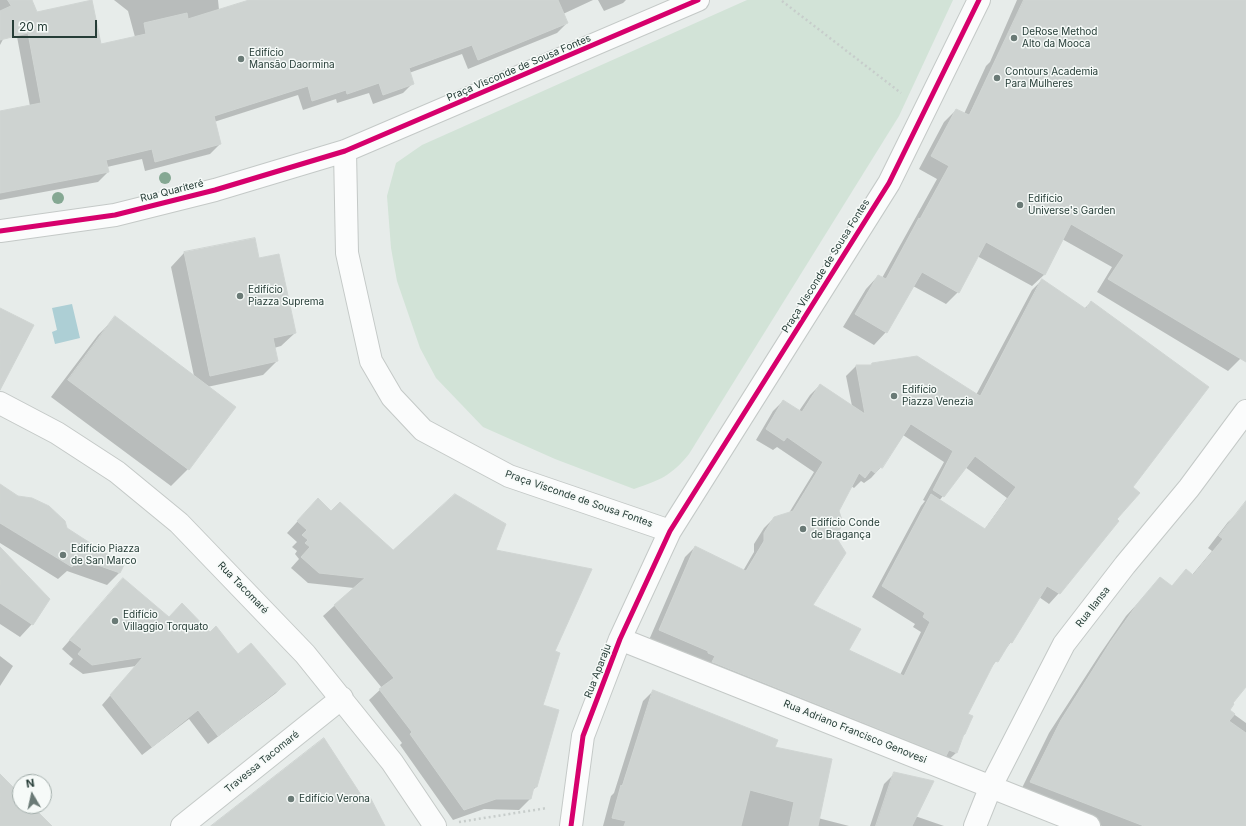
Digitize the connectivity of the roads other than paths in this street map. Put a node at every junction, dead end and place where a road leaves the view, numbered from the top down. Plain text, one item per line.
1 (698, 0) edge
2 (979, 0) edge
3 (345, 151) junction
4 (0, 231) edge
5 (0, 403) edge
6 (1246, 411) edge
7 (670, 531) junction
8 (620, 639) junction
9 (342, 698) junction
10 (991, 786) junction
11 (182, 826) edge
12 (435, 826) edge
13 (571, 826) edge
14 (975, 826) edge
15 (1089, 826) edge

1 - 3 street, Praça Visconde de Sousa Fontes
2 - 7 street, Praça Visconde de Sousa Fontes
3 - 4 street, Rua Quariteré
3 - 7 street, Praça Visconde de Sousa Fontes
5 - 9 street, Rua Tacomaré
6 - 10 street, Rua Ilansa
7 - 8 street, Rua Aparaju
8 - 10 street, Rua Adriano Francisco Genovesi
8 - 13 street, Rua Aparaju
9 - 11 street, Travessa Tacomaré
9 - 12 street, Rua Tacomaré
10 - 14 street, Rua Ilansa
10 - 15 street, Rua Adriano Francisco Genovesi

